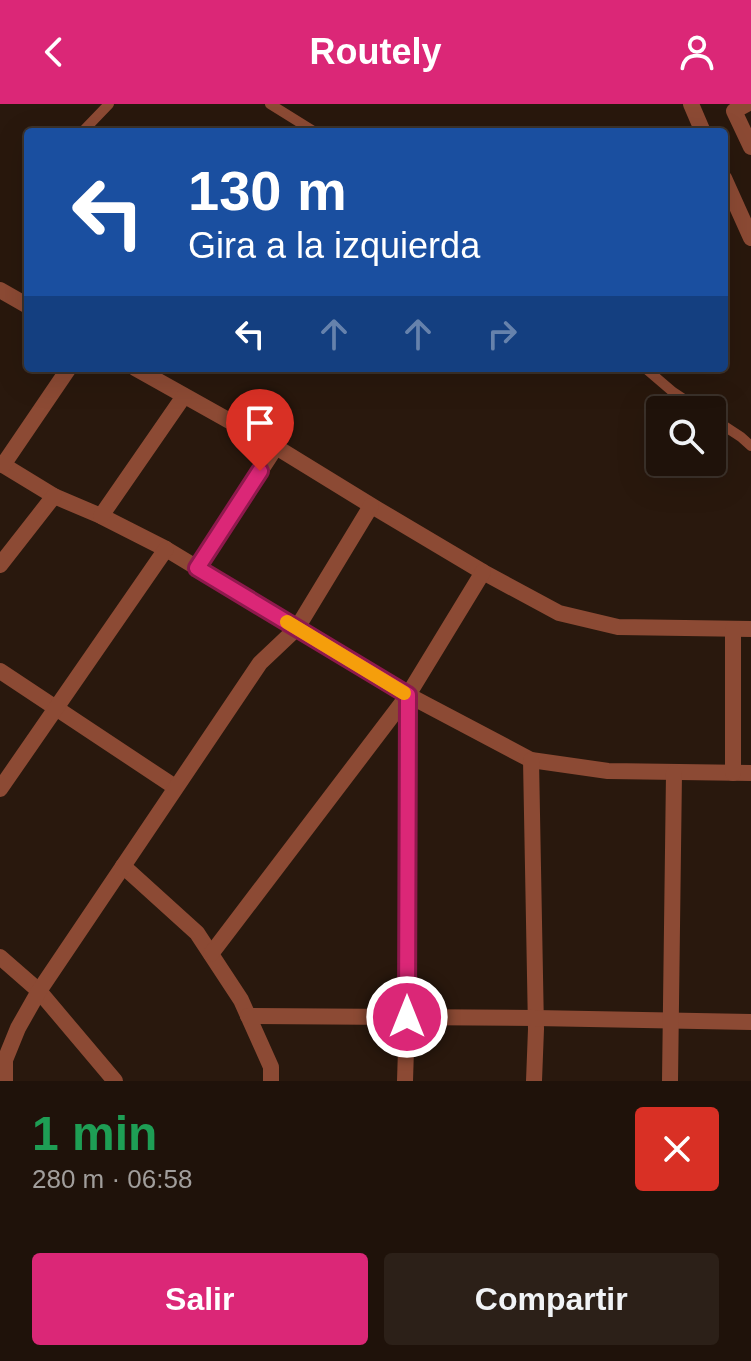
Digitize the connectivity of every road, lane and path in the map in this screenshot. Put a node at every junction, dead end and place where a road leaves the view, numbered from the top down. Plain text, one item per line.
1 (109, 104) edge
2 (270, 104) edge
3 (691, 104) edge
4 (747, 104) edge
5 (86, 128) edge
6 (309, 128) edge
7 (701, 128) edge
8 (751, 147) edge
9 (728, 187) edge
10 (751, 238) edge
11 (0, 290) edge
12 (24, 304) edge
13 (66, 372) edge
14 (142, 372) edge
15 (650, 372) edge
16 (184, 396) junction
17 (679, 396) edge
18 (726, 427) edge
19 (751, 446) edge
20 (276, 447) junction
21 (1, 464) edge
22 (54, 496) junction
23 (371, 506) junction
24 (101, 516) junction
25 (166, 549) junction
26 (0, 565) edge
27 (197, 568) junction
28 (483, 572) junction
29 (297, 628) junction
30 (733, 629) junction
31 (751, 629) edge
32 (0, 671) edge
33 (408, 695) junction
34 (56, 708) junction
35 (531, 760) junction
36 (674, 773) junction
37 (733, 773) junction
38 (751, 773) edge
39 (175, 787) junction
40 (0, 789) edge
41 (123, 866) junction
42 (211, 954) junction
43 (0, 957) edge
44 (39, 991) junction
45 (248, 1016) junction
46 (407, 1017) junction
47 (535, 1018) junction
48 (671, 1021) junction
49 (751, 1022) edge
50 (5, 1081) edge
51 (115, 1081) edge
52 (271, 1081) edge
53 (405, 1081) edge
54 (534, 1081) edge
55 (670, 1081) edge

1 - 5 lane
2 - 6 lane
3 - 7 street
4 - 8 street
9 - 10 street
11 - 12 street
13 - 21 street
14 - 16 street
15 - 17 lane
16 - 20 street
16 - 24 street
18 - 19 lane
20 - 23 street
20 - 27 street
21 - 22 street
22 - 24 street
22 - 26 street
23 - 28 street
23 - 29 street
24 - 25 street
25 - 27 street
25 - 34 street
27 - 29 street
28 - 30 street
28 - 33 street
29 - 33 street
29 - 39 street
30 - 31 street
30 - 37 street
32 - 34 street
33 - 35 street
33 - 42 street
33 - 46 street
34 - 39 street
34 - 40 street
35 - 36 street
35 - 47 street
36 - 37 street
36 - 48 street
37 - 38 street
39 - 41 street
41 - 42 street
41 - 44 street
42 - 45 street
43 - 44 street
44 - 50 street
44 - 51 street
45 - 46 street
45 - 52 street
46 - 47 street
46 - 53 street
47 - 48 street
47 - 54 street
48 - 49 street
48 - 55 street

